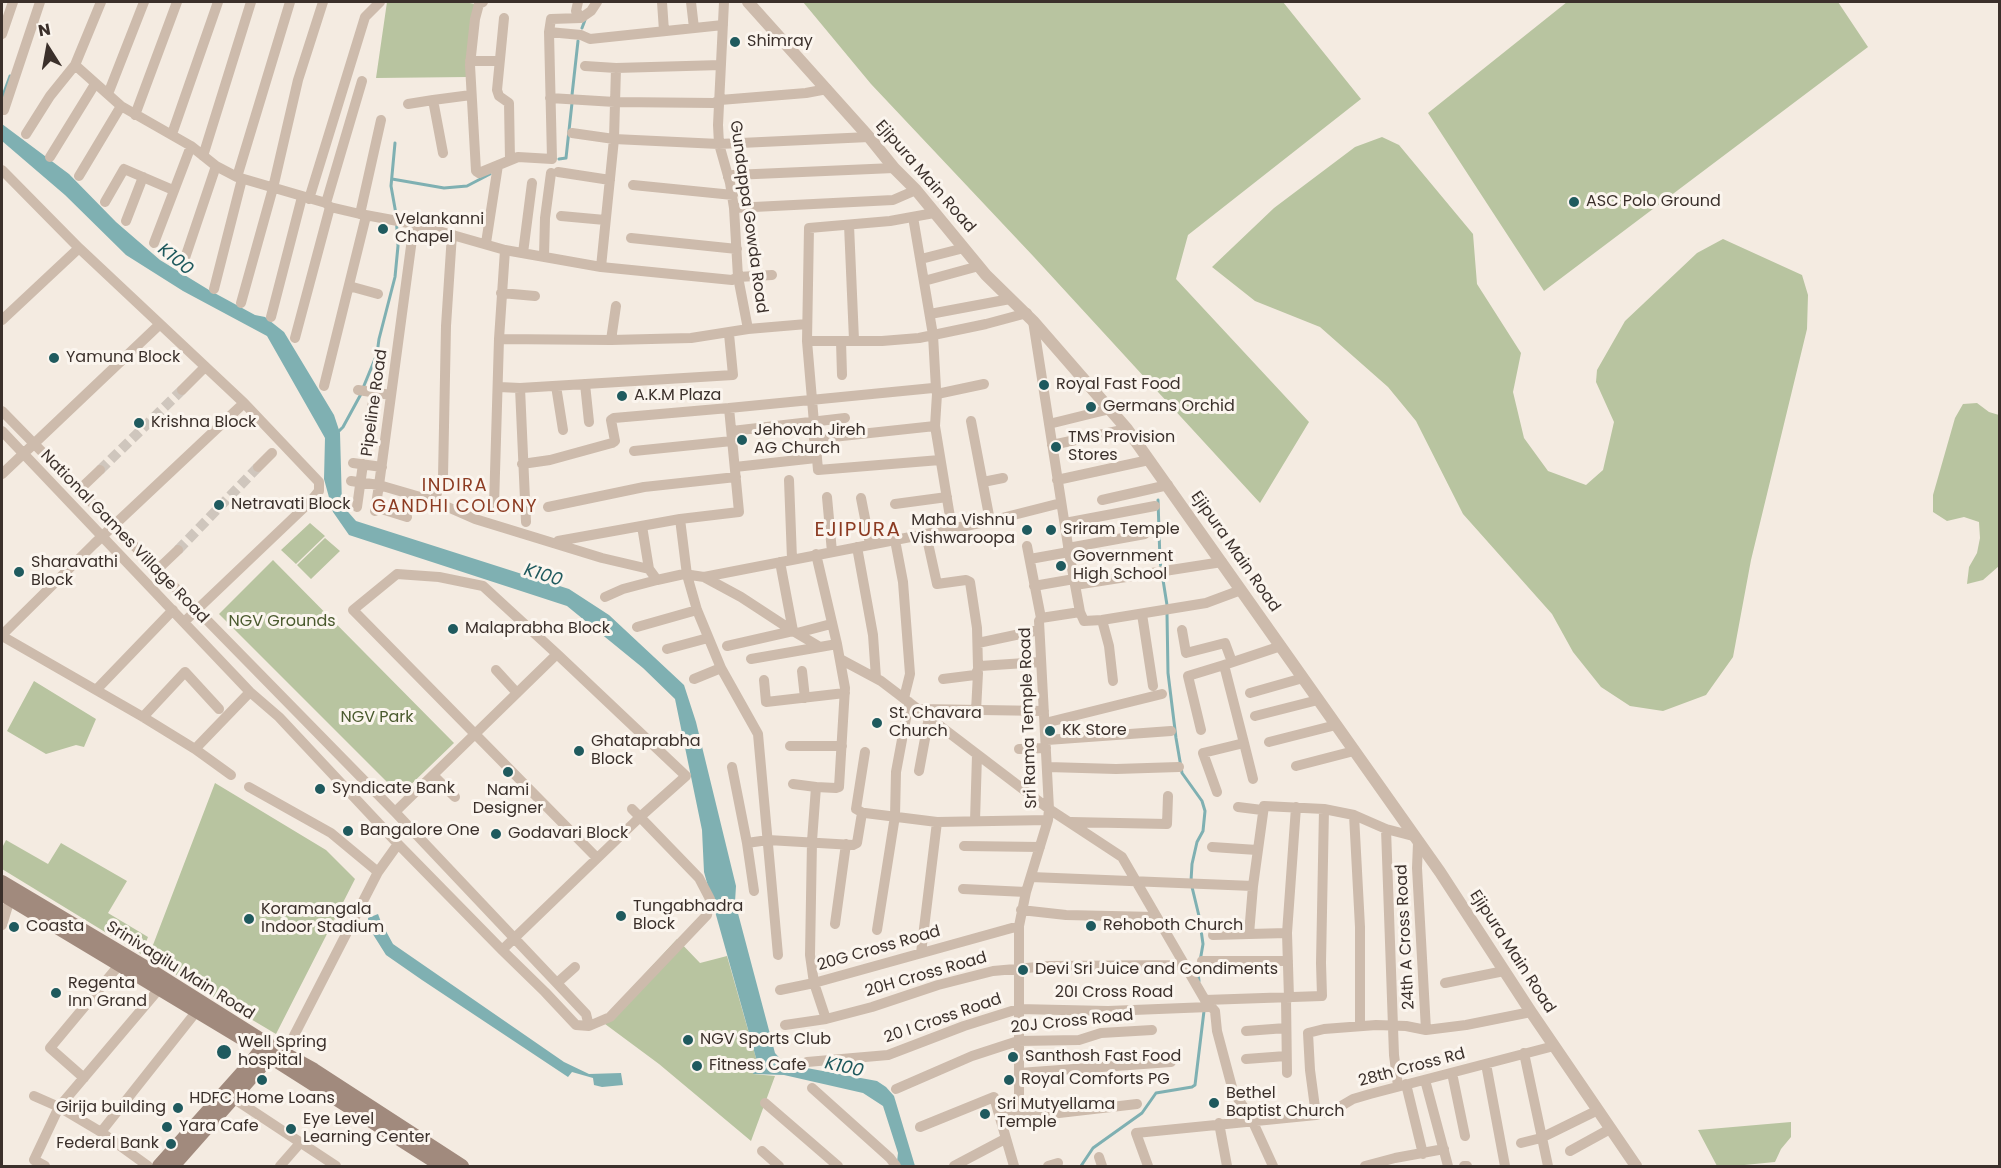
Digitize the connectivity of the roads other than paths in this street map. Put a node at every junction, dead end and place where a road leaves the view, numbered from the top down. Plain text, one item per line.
1 (13, 2) edge
2 (40, 2) edge
3 (101, 2) edge
4 (144, 2) edge
5 (177, 2) edge
6 (218, 2) edge
7 (250, 2) edge
8 (290, 2) edge
9 (323, 2) edge
10 (380, 2) edge
11 (483, 2) edge
12 (578, 2) edge
13 (597, 2) edge
14 (662, 2) edge
15 (692, 2) edge
16 (724, 2) edge
17 (748, 2) edge
18 (504, 18) dead end
19 (581, 18) junction
20 (723, 25) junction
21 (694, 28) junction
22 (664, 31) junction
23 (549, 32) junction
24 (2, 34) edge
25 (470, 61) junction
26 (498, 62) junction
27 (75, 65) junction
28 (721, 65) junction
29 (585, 66) dead end
30 (616, 68) junction
31 (362, 81) dead end
32 (95, 84) junction
33 (827, 89) junction
34 (108, 94) junction
35 (471, 95) junction
36 (550, 98) junction
37 (434, 100) junction
38 (720, 100) junction
39 (615, 102) junction
40 (408, 104) dead end
41 (121, 106) junction
42 (4, 110) dead end
43 (135, 115) junction
44 (381, 120) dead end
45 (572, 133) dead end
46 (26, 134) dead end
47 (172, 134) junction
48 (869, 137) junction
49 (614, 139) junction
50 (719, 144) junction
51 (191, 146) junction
52 (443, 153) dead end
53 (203, 156) junction
54 (50, 157) dead end
55 (510, 160) junction
56 (498, 165) junction
57 (216, 166) junction
58 (553, 167) junction
59 (894, 168) junction
60 (2, 170) edge
61 (79, 176) dead end
62 (143, 177) junction
63 (728, 177) junction
64 (239, 178) junction
65 (610, 180) junction
66 (532, 183) dead end
67 (633, 185) dead end
68 (273, 188) junction
69 (173, 190) junction
70 (916, 190) junction
71 (732, 195) junction
72 (305, 198) junction
73 (105, 202) dead end
74 (328, 205) junction
75 (735, 208) junction
76 (934, 213) junction
77 (363, 215) junction
78 (561, 216) dead end
79 (913, 217) junction
80 (605, 220) junction
81 (126, 221) dead end
82 (414, 224) junction
83 (849, 225) junction
84 (452, 234) junction
85 (631, 238) dead end
86 (154, 243) dead end
87 (486, 243) junction
88 (79, 248) junction
89 (964, 248) junction
90 (737, 249) junction
91 (505, 250) junction
92 (523, 253) junction
93 (544, 256) junction
94 (921, 260) junction
95 (184, 261) dead end
96 (601, 267) junction
97 (979, 267) junction
98 (772, 275) dead end
99 (738, 277) junction
100 (924, 282) junction
101 (349, 286) junction
102 (214, 289) dead end
103 (501, 293) junction
104 (378, 294) dead end
105 (536, 296) dead end
106 (1010, 299) junction
107 (241, 303) dead end
108 (616, 306) dead end
109 (930, 314) junction
110 (271, 317) dead end
111 (1030, 317) junction
112 (2, 320) edge
113 (807, 324) junction
114 (159, 325) junction
115 (748, 329) junction
116 (729, 334) junction
117 (933, 335) junction
118 (295, 338) dead end
119 (499, 339) junction
120 (611, 340) junction
121 (854, 340) junction
122 (807, 341) junction
123 (842, 341) junction
124 (205, 367) junction
125 (842, 375) dead end
126 (585, 384) junction
127 (984, 384) dead end
128 (324, 386) dead end
129 (556, 386) junction
130 (499, 387) junction
131 (520, 388) junction
132 (182, 390) tunnel mouth
133 (358, 390) dead end
134 (936, 392) junction
135 (375, 394) junction
136 (391, 395) junction
137 (812, 400) junction
138 (244, 403) junction
139 (729, 408) junction
140 (1110, 409) junction
141 (2, 411) edge
142 (371, 411) dead end
143 (845, 418) dead end
144 (971, 421) dead end
145 (590, 422) dead end
146 (813, 422) junction
147 (1049, 424) junction
148 (935, 426) junction
149 (1127, 429) junction
150 (563, 430) dead end
151 (2, 431) edge
152 (732, 436) junction
153 (814, 439) junction
154 (34, 444) junction
155 (1052, 446) junction
156 (634, 451) dead end
157 (23, 453) junction
158 (272, 453) dead end
159 (816, 458) junction
160 (940, 460) junction
161 (1149, 460) junction
162 (522, 464) junction
163 (258, 467) tunnel mouth
164 (382, 467) junction
165 (100, 470) tunnel mouth
166 (735, 472) junction
167 (2, 474) edge
168 (1003, 478) dead end
169 (789, 480) dead end
170 (1058, 480) junction
171 (356, 481) junction
172 (983, 482) junction
173 (379, 485) junction
174 (1168, 485) junction
175 (79, 490) junction
176 (827, 497) dead end
177 (947, 497) junction
178 (861, 498) dead end
179 (1102, 500) dead end
180 (434, 501) junction
181 (1061, 503) junction
182 (895, 504) dead end
183 (494, 506) dead end
184 (1155, 506) dead end
185 (357, 507) dead end
186 (548, 507) dead end
187 (407, 518) dead end
188 (680, 519) junction
189 (990, 521) junction
190 (526, 522) dead end
191 (1065, 523) junction
192 (114, 526) junction
193 (642, 526) junction
194 (952, 529) junction
195 (926, 534) junction
196 (1145, 534) dead end
197 (103, 536) junction
198 (895, 540) junction
199 (555, 542) junction
200 (870, 544) junction
201 (1027, 546) dead end
202 (857, 548) junction
203 (178, 550) tunnel mouth
204 (1069, 550) junction
205 (832, 552) junction
206 (816, 554) junction
207 (792, 559) junction
208 (1030, 559) junction
209 (780, 562) junction
210 (1222, 562) junction
211 (649, 569) junction
212 (158, 570) junction
213 (687, 575) junction
214 (704, 577) junction
215 (657, 580) junction
216 (1074, 582) junction
217 (1034, 586) junction
218 (1241, 590) junction
219 (605, 597) dead end
220 (173, 610) junction
221 (196, 610) junction
222 (697, 610) junction
223 (1080, 612) junction
224 (1142, 614) junction
225 (1041, 618) junction
226 (1102, 620) junction
227 (184, 622) junction
228 (831, 624) junction
229 (637, 627) dead end
230 (1039, 630) junction
231 (1182, 630) dead end
232 (795, 632) junction
233 (2, 635) edge
234 (708, 638) junction
235 (978, 643) junction
236 (837, 644) junction
237 (728, 646) dead end
238 (1281, 646) junction
239 (820, 647) junction
240 (667, 649) dead end
241 (557, 654) junction
242 (751, 659) dead end
243 (840, 659) junction
244 (1040, 662) junction
245 (1228, 664) junction
246 (721, 668) junction
247 (496, 670) dead end
248 (978, 670) junction
249 (802, 671) dead end
250 (876, 678) junction
251 (1303, 678) junction
252 (694, 679) dead end
253 (943, 679) dead end
254 (764, 680) dead end
255 (1113, 681) dead end
256 (1153, 686) dead end
257 (96, 690) junction
258 (250, 692) junction
259 (517, 693) junction
260 (845, 693) junction
261 (1250, 693) dead end
262 (1162, 694) dead end
263 (805, 698) junction
264 (906, 700) junction
265 (1318, 700) junction
266 (290, 705) junction
267 (219, 709) dead end
268 (919, 709) junction
269 (976, 711) junction
270 (1044, 711) junction
271 (1255, 716) dead end
272 (143, 717) junction
273 (279, 717) junction
274 (929, 717) junction
275 (1045, 723) junction
276 (1336, 725) junction
277 (1171, 730) dead end
278 (1201, 730) dead end
279 (475, 734) junction
280 (1269, 742) dead end
281 (1244, 743) junction
282 (1047, 744) junction
283 (790, 746) dead end
284 (842, 746) junction
285 (195, 749) junction
286 (1019, 749) dead end
287 (1354, 751) junction
288 (865, 753) dead end
289 (977, 755) junction
290 (1296, 766) dead end
291 (1048, 767) junction
292 (732, 768) dead end
293 (1179, 768) dead end
294 (919, 771) dead end
295 (231, 775) dead end
296 (433, 775) junction
297 (1252, 779) dead end
298 (793, 784) dead end
299 (249, 787) dead end
300 (816, 787) junction
301 (1217, 792) dead end
302 (1168, 796) dead end
303 (455, 797) dead end
304 (1238, 807) dead end
305 (1296, 807) junction
306 (632, 809) dead end
307 (1324, 809) junction
308 (1262, 810) junction
309 (394, 812) junction
310 (863, 813) junction
311 (1049, 814) junction
312 (1354, 815) junction
313 (895, 816) junction
314 (640, 817) junction
315 (975, 821) junction
316 (937, 822) junction
317 (1070, 822) junction
318 (1386, 828) junction
319 (1416, 839) junction
320 (768, 840) junction
321 (812, 841) junction
322 (747, 843) junction
323 (398, 844) junction
324 (846, 844) junction
325 (964, 846) dead end
326 (1040, 847) junction
327 (1212, 847) dead end
328 (1257, 850) junction
329 (597, 858) junction
330 (378, 872) junction
331 (1030, 877) junction
332 (2, 882) edge
333 (1137, 882) junction
334 (1252, 886) junction
335 (963, 889) dead end
336 (754, 891) dead end
337 (1026, 892) junction
338 (6, 897) edge
339 (1021, 910) junction
340 (1156, 917) junction
341 (835, 924) dead end
342 (2, 925) edge
343 (1019, 926) junction
344 (877, 930) dead end
345 (1287, 933) junction
346 (1249, 934) junction
347 (1213, 935) dead end
348 (514, 938) junction
349 (502, 950) junction
350 (921, 953) junction
351 (778, 955) dead end
352 (1202, 961) dead end
353 (1288, 961) junction
354 (120, 964) junction
355 (1185, 965) junction
356 (575, 967) dead end
357 (1018, 967) junction
358 (1504, 971) junction
359 (557, 983) junction
360 (814, 983) junction
361 (1445, 983) dead end
362 (159, 989) junction
363 (780, 990) dead end
364 (1287, 998) junction
365 (1207, 1004) junction
366 (1018, 1009) junction
367 (196, 1012) junction
368 (1531, 1012) junction
369 (826, 1019) junction
370 (785, 1025) dead end
371 (1395, 1025) junction
372 (589, 1026) junction
373 (1360, 1026) junction
374 (1152, 1030) dead end
375 (1426, 1030) junction
376 (1246, 1031) dead end
377 (1286, 1033) junction
378 (1308, 1033) junction
379 (1018, 1041) junction
380 (1554, 1046) junction
381 (273, 1052) junction
382 (1524, 1053) junction
383 (1286, 1056) junction
384 (1246, 1059) dead end
385 (807, 1062) dead end
386 (1171, 1062) dead end
387 (1486, 1064) junction
388 (1019, 1073) junction
389 (1287, 1073) dead end
390 (1452, 1073) junction
391 (84, 1078) junction
392 (1425, 1080) junction
393 (1402, 1085) junction
394 (812, 1088) dead end
395 (897, 1089) dead end
396 (34, 1096) dead end
397 (233, 1098) junction
398 (765, 1103) dead end
399 (1137, 1104) dead end
400 (59, 1107) junction
401 (1598, 1110) junction
402 (1019, 1111) junction
403 (999, 1114) junction
404 (1316, 1115) junction
405 (1252, 1120) junction
406 (1219, 1123) junction
407 (920, 1127) dead end
408 (1610, 1129) junction
409 (101, 1132) junction
410 (1465, 1136) dead end
411 (1541, 1138) junction
412 (1005, 1139) junction
413 (301, 1142) junction
414 (1521, 1143) dead end
415 (1444, 1149) junction
416 (762, 1151) dead end
417 (1570, 1151) dead end
418 (1423, 1154) junction
419 (45, 1167) edge
420 (148, 1167) edge
421 (159, 1167) edge
422 (172, 1167) edge
423 (280, 1167) edge
424 (336, 1167) edge
425 (442, 1167) edge
426 (462, 1167) edge
427 (779, 1167) edge
428 (838, 1167) edge
429 (896, 1167) edge
430 (954, 1167) edge
431 (1014, 1167) edge
432 (1148, 1167) edge
433 (1227, 1167) edge
434 (1273, 1167) edge
435 (1365, 1167) edge
436 (1448, 1167) edge
437 (1505, 1167) edge
438 (1548, 1167) edge
439 (1636, 1167) edge

1 - 24 street
2 - 42 street
3 - 27 street
4 - 34 street
5 - 43 street
6 - 47 street
7 - 53 street
8 - 64 street
9 - 68 street
10 - 72 street
11 - 25 street
12 - 19 street
13 - 19 street
14 - 22 street
15 - 21 street
16 - 20 street, Gundappa Gowda Road
17 - 33 street, Ejipura Main Road
18 - 26 street
19 - 23 street
20 - 21 street
20 - 28 street, Gundappa Gowda Road
21 - 22 street
22 - 23 street
23 - 36 street
25 - 26 street
25 - 35 street
26 - 55 street
27 - 32 street
27 - 46 street
28 - 30 street
28 - 38 street, Gundappa Gowda Road
29 - 30 street
30 - 39 street
31 - 74 street
32 - 34 street
32 - 54 street
33 - 38 street
33 - 48 street, Ejipura Main Road
34 - 41 street
35 - 37 street
35 - 56 street
36 - 39 street
36 - 58 street
37 - 40 street
37 - 52 street
38 - 39 street
38 - 50 street, Gundappa Gowda Road
39 - 49 street
41 - 43 street
41 - 61 street
43 - 47 street
44 - 77 street
45 - 49 street
47 - 51 street
48 - 50 street
48 - 59 street, Ejipura Main Road
49 - 50 street
49 - 65 street
50 - 63 street, Gundappa Gowda Road
51 - 53 street
51 - 69 street
53 - 57 street
55 - 56 street
55 - 58 street
56 - 87 street
57 - 64 street
57 - 95 street
58 - 65 street
58 - 93 street
59 - 63 street
59 - 70 street, Ejipura Main Road
60 - 88 street
62 - 69 street
62 - 73 street
62 - 81 street
63 - 71 street, Gundappa Gowda Road
64 - 68 street
64 - 102 street
65 - 80 street
66 - 92 street
67 - 71 street
68 - 72 street
68 - 107 street
69 - 86 street
70 - 75 street
70 - 76 street, Ejipura Main Road
71 - 75 street, Gundappa Gowda Road
72 - 74 street
72 - 110 street
74 - 77 street
74 - 118 street
75 - 90 street, Gundappa Gowda Road
76 - 79 street
76 - 89 street, Ejipura Main Road
77 - 82 street
77 - 101 street
78 - 80 street
79 - 83 street
79 - 94 street
80 - 96 street
82 - 84 street
82 - 136 street, Pipeline Road
83 - 113 street
83 - 121 street
84 - 87 street
84 - 180 street
85 - 90 street
87 - 91 street
88 - 112 street
88 - 114 street
89 - 94 street
89 - 97 street, Ejipura Main Road
90 - 99 street, Gundappa Gowda Road
91 - 92 street
91 - 103 street
92 - 93 street
93 - 96 street
94 - 100 street
96 - 99 street
97 - 100 street
97 - 106 street, Ejipura Main Road
98 - 99 street
99 - 115 street, Gundappa Gowda Road
100 - 109 street
101 - 104 street
101 - 128 street
103 - 105 street
103 - 119 street
106 - 109 street
106 - 111 street, Ejipura Main Road
108 - 120 street
109 - 117 street
111 - 117 street
111 - 140 street, Ejipura Main Road
111 - 147 street
113 - 115 street
113 - 122 street
114 - 124 street
114 - 154 street
115 - 116 street
116 - 120 street
116 - 126 street
117 - 121 street
117 - 134 street
119 - 120 street
119 - 130 street
121 - 123 street
122 - 123 street
122 - 137 street
123 - 125 street
124 - 132 street
124 - 138 street
126 - 129 street
126 - 145 street
127 - 134 street
129 - 131 street
129 - 150 street
130 - 131 street
130 - 183 street
131 - 162 street
133 - 135 street
134 - 137 street
134 - 148 street
135 - 136 street
135 - 142 street
136 - 164 street, Pipeline Road
137 - 139 street
137 - 146 street
138 - 192 street
138 - 221 street
139 - 152 street
139 - 162 street
140 - 147 street
140 - 149 street, Ejipura Main Road
141 - 154 street, National Games Village Road
143 - 146 street
144 - 172 street
146 - 152 street
146 - 153 street
147 - 155 street
148 - 153 street
148 - 160 street
149 - 155 street
149 - 161 street, Ejipura Main Road
151 - 157 street, National Games Village Road
152 - 156 street
152 - 166 street
153 - 159 street
154 - 157 street
154 - 175 street, National Games Village Road
155 - 170 street
157 - 167 street
157 - 197 street, National Games Village Road
158 - 163 street
159 - 160 street
159 - 166 street
160 - 177 street
161 - 170 street
161 - 174 street, Ejipura Main Road
162 - 190 street
164 - 171 street
164 - 173 street, Pipeline Road
165 - 175 street
166 - 186 street
166 - 188 street
168 - 172 street
169 - 207 street
170 - 181 street
171 - 173 street
171 - 185 street
172 - 189 street
173 - 180 street
173 - 187 street, Pipeline Road
174 - 179 street
174 - 210 street, Ejipura Main Road
175 - 192 street, National Games Village Road
176 - 205 street
177 - 182 street
177 - 194 street
178 - 200 street
180 - 199 street
181 - 189 street
181 - 191 street
184 - 191 street
188 - 193 street
188 - 213 street
189 - 194 street
191 - 204 street
192 - 197 street
192 - 212 street, National Games Village Road
193 - 199 street
193 - 211 street
194 - 195 street
195 - 198 street
195 - 235 street
196 - 204 street
197 - 220 street, National Games Village Road
197 - 233 street
198 - 200 street
198 - 264 street
199 - 211 street
200 - 202 street
201 - 208 street
202 - 205 street
202 - 250 street
203 - 212 street
204 - 208 street
204 - 216 street
205 - 206 street
206 - 207 street
206 - 228 street
207 - 209 street
208 - 217 street
209 - 214 street
209 - 232 street
210 - 216 street
210 - 218 street, Ejipura Main Road
211 - 215 street
212 - 221 street, National Games Village Road
213 - 214 street
213 - 215 street
213 - 222 street
214 - 232 street
215 - 219 street
216 - 217 street
216 - 223 street
217 - 225 street
218 - 224 street
218 - 238 street, Ejipura Main Road
220 - 227 street, National Games Village Road
220 - 257 street
221 - 227 street
221 - 266 street, National Games Village Road
222 - 229 street
222 - 234 street
223 - 225 street, Sri Rama Temple Road
223 - 226 street
224 - 226 street
224 - 256 street
225 - 230 street, Sri Rama Temple Road
226 - 255 street
227 - 258 street, National Games Village Road
228 - 232 street
228 - 236 street
230 - 235 street
230 - 244 street, Sri Rama Temple Road
231 - 245 street
232 - 237 street
232 - 239 street
233 - 257 street
234 - 240 street
234 - 246 street
235 - 248 street
236 - 239 street
236 - 243 street
238 - 245 street
238 - 251 street, Ejipura Main Road
239 - 242 street
241 - 259 street
241 - 279 street
241 - 314 street
243 - 250 street
243 - 260 street
244 - 248 street
244 - 270 street, Sri Rama Temple Road
245 - 278 street
245 - 281 street
246 - 252 street
246 - 320 street
247 - 259 street
248 - 253 street
248 - 269 street
249 - 263 street
250 - 264 street
251 - 261 street
251 - 265 street, Ejipura Main Road
254 - 263 street
257 - 272 street
258 - 273 street, National Games Village Road
258 - 285 street
259 - 279 street
260 - 263 street
260 - 284 street
262 - 275 street
264 - 268 street
264 - 313 street
265 - 271 street
265 - 276 street, Ejipura Main Road
266 - 273 street
266 - 309 street, National Games Village Road
267 - 272 street
268 - 269 street
268 - 274 street
269 - 270 street
270 - 275 street, Sri Rama Temple Road
272 - 285 street
273 - 323 street, National Games Village Road
274 - 289 street
274 - 294 street
275 - 282 street, Sri Rama Temple Road
276 - 280 street
276 - 287 street, Ejipura Main Road
277 - 282 street
279 - 296 street
279 - 329 street
281 - 297 street
281 - 301 street
282 - 286 street
282 - 291 street, Sri Rama Temple Road
283 - 284 street
284 - 300 street
285 - 295 street
287 - 290 street
287 - 319 street, Ejipura Main Road
288 - 310 street
289 - 311 street
289 - 315 street
291 - 293 street
291 - 311 street, Sri Rama Temple Road
292 - 322 street
296 - 303 street
296 - 309 street
298 - 300 street
299 - 330 street
300 - 321 street, 20G Cross Road
302 - 317 street
304 - 308 street
305 - 307 street
305 - 308 street
305 - 345 street
306 - 314 street
307 - 312 street
307 - 364 street, 20I Cross Road
308 - 328 street
309 - 348 street, National Games Village Road
310 - 313 street
310 - 324 street
311 - 315 street
311 - 317 street
311 - 326 street, Sri Rama Temple Road
312 - 318 street
312 - 373 street
313 - 316 street
313 - 344 street
314 - 329 street
314 - 372 street
315 - 316 street
316 - 350 street
317 - 333 street
318 - 319 street
318 - 371 street
319 - 358 street, Ejipura Main Road
319 - 375 street, 24th A Cross Road
320 - 321 street
320 - 322 street
320 - 351 street
321 - 324 street
321 - 360 street, 20G Cross Road
322 - 336 street
323 - 330 street
323 - 349 street, National Games Village Road
324 - 341 street
325 - 326 street
326 - 331 street, Sri Rama Temple Road
327 - 328 street
328 - 334 street
329 - 348 street
330 - 381 street
331 - 333 street
331 - 337 street, Sri Rama Temple Road
332 - 381 main road, Srinivagilu Main Road
333 - 334 street
333 - 340 street
334 - 346 street
335 - 337 street
337 - 339 street, Sri Rama Temple Road
338 - 342 street
338 - 354 main road, Srinivagilu Main Road
339 - 340 street
339 - 343 street, Sri Rama Temple Road
340 - 355 street
343 - 350 street, 20G Cross Road
343 - 357 street, Sri Rama Temple Road
345 - 346 street
345 - 353 street
346 - 347 street
348 - 349 street
348 - 359 street, National Games Village Road
349 - 372 street, National Games Village Road
350 - 360 street, 20G Cross Road
352 - 353 street
353 - 364 street
354 - 362 main road, Srinivagilu Main Road
354 - 391 street
355 - 357 street, 20H Cross Road
355 - 365 street
356 - 359 street
357 - 366 street, Sri Rama Temple Road
357 - 369 street, 20H Cross Road
358 - 361 street
358 - 368 street, Ejipura Main Road
359 - 372 street, National Games Village Road
360 - 363 street
360 - 369 street
362 - 367 main road, Srinivagilu Main Road
362 - 391 street
364 - 365 street, 20I Cross Road
364 - 377 street
365 - 366 street, 20I Cross Road
365 - 405 street
366 - 379 street, Sri Rama Temple Road
366 - 385 street, 20 I Cross Road
367 - 381 main road, Srinivagilu Main Road
367 - 409 street
368 - 375 street
368 - 380 street, Ejipura Main Road
369 - 370 street, 20H Cross Road
371 - 373 street
371 - 375 street
371 - 393 street
373 - 378 street
374 - 379 street, 20J Cross Road
376 - 377 street
377 - 378 street
377 - 383 street
378 - 404 street
379 - 388 street, Sri Rama Temple Road
379 - 395 street, 20J Cross Road
380 - 382 street, 28th Cross Rd
380 - 401 street, Ejipura Main Road
381 - 397 main road
381 - 421 main road
381 - 425 main road, Srinivagilu Main Road
381 - 426 main road, Srinivagilu Main Road
382 - 387 street, 28th Cross Rd
382 - 411 street
383 - 384 street
383 - 389 street
386 - 388 street
387 - 390 street, 28th Cross Rd
387 - 437 street
388 - 402 street, Sri Rama Temple Road
390 - 392 street, 28th Cross Rd
390 - 410 street
391 - 400 street
392 - 393 street, 28th Cross Rd
392 - 415 street
393 - 404 street, 28th Cross Rd
393 - 418 street
394 - 429 street
396 - 400 street
397 - 413 street
397 - 422 main road
398 - 428 street
399 - 402 street
400 - 409 street
400 - 419 street
401 - 408 street, Ejipura Main Road
401 - 411 street
402 - 403 street
403 - 407 street
403 - 412 street
404 - 405 street, 28th Cross Rd
405 - 406 street, 28th Cross Rd
405 - 434 street
406 - 432 street, 28th Cross Rd
406 - 433 street
408 - 417 street
408 - 439 street, Ejipura Main Road
409 - 420 street
411 - 414 street
411 - 438 street
412 - 430 street
412 - 431 street
413 - 423 street
413 - 424 street
415 - 418 street
415 - 436 street
416 - 427 street
418 - 435 street

